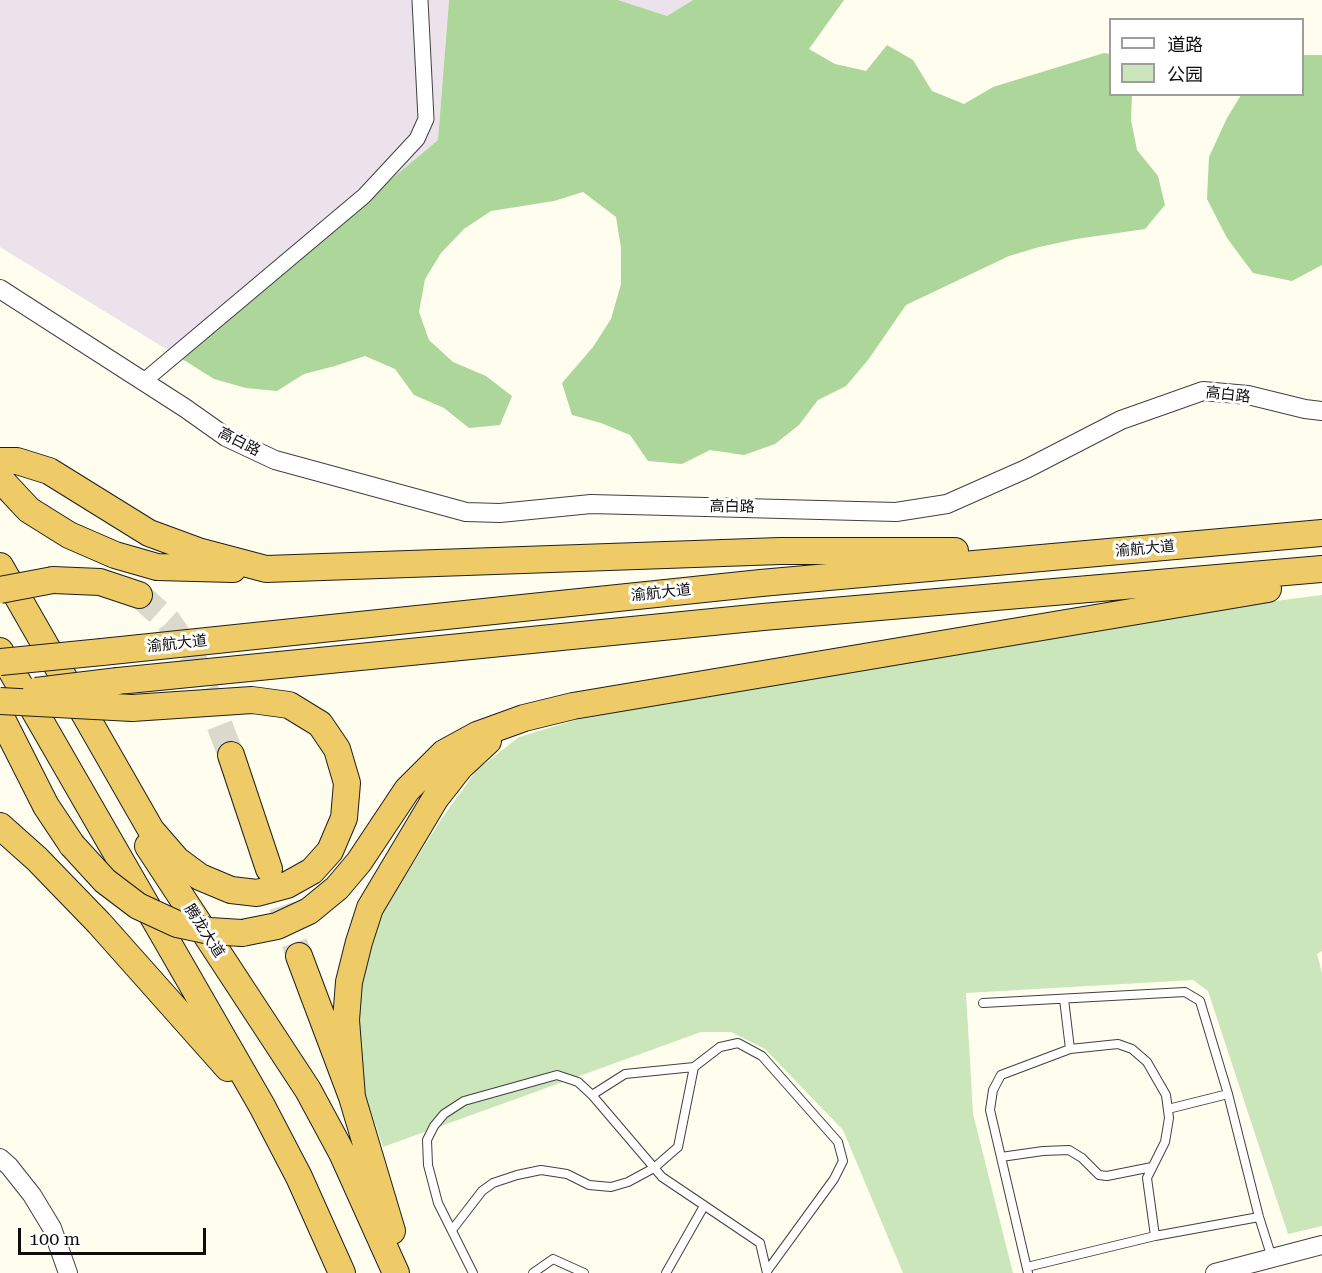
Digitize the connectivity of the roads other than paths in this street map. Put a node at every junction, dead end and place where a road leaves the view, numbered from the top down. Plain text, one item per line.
1 (420, 0) edge
2 (0, 289) edge
3 (144, 381) junction
4 (1322, 411) edge
5 (0, 461) edge
6 (0, 479) edge
7 (1322, 533) edge
8 (1127, 551) junction
9 (0, 566) edge
10 (266, 569) junction
11 (1322, 569) edge
12 (1322, 580) edge
13 (0, 592) edge
14 (139, 595) tunnel mouth
15 (0, 651) edge
16 (0, 662) edge
17 (0, 695) edge
18 (0, 701) edge
19 (0, 716) edge
20 (524, 718) junction
21 (231, 755) tunnel mouth
22 (0, 809) edge
23 (0, 826) edge
24 (269, 869) tunnel mouth
25 (99, 923) junction
26 (299, 956) tunnel mouth
27 (1064, 999) junction
28 (983, 1003) dead end
29 (1070, 1049) junction
30 (694, 1067) junction
31 (1228, 1094) junction
32 (592, 1095) junction
33 (352, 1097) junction
34 (262, 1106) junction
35 (1168, 1109) junction
36 (1001, 1157) junction
37 (0, 1158) edge
38 (1152, 1167) junction
39 (654, 1168) junction
40 (704, 1206) junction
41 (1258, 1217) junction
42 (452, 1230) junction
43 (1155, 1236) junction
44 (1322, 1245) edge
45 (1274, 1265) edge
46 (1027, 1270) edge
47 (767, 1272) edge
48 (68, 1273) edge
49 (342, 1273) edge
50 (396, 1273) edge
51 (405, 1273) edge
52 (473, 1273) edge
53 (533, 1273) edge
54 (584, 1273) edge
55 (666, 1273) edge
56 (1215, 1273) edge

1 - 3 street
2 - 3 street, 高白路
3 - 4 street, 高白路
5 - 10 highway
6 - 10 highway
7 - 8 highway, 渝航大道
8 - 10 highway
8 - 16 highway, 渝航大道, bridge
9 - 18 highway, bridge
11 - 17 highway, 渝航大道, bridge
12 - 20 highway
13 - 14 highway, bridge
13 - 50 highway, 腾龙大道
15 - 34 highway
19 - 20 highway, bridge
20 - 33 highway
21 - 24 highway
22 - 25 highway
23 - 25 highway
25 - 34 highway
26 - 33 highway
27 - 28 lane
27 - 29 lane
27 - 31 lane
29 - 35 lane
29 - 36 lane
30 - 32 lane
30 - 39 lane
30 - 47 lane
31 - 35 lane
31 - 41 lane
32 - 39 lane
32 - 42 lane
33 - 51 highway
34 - 49 highway
35 - 38 lane
36 - 38 lane
36 - 46 lane
37 - 48 street
38 - 43 lane
39 - 40 lane
39 - 42 lane
40 - 47 lane
40 - 55 lane
41 - 43 lane
41 - 45 lane
42 - 52 lane
43 - 46 lane
44 - 45 street
45 - 56 street
53 - 54 lane

